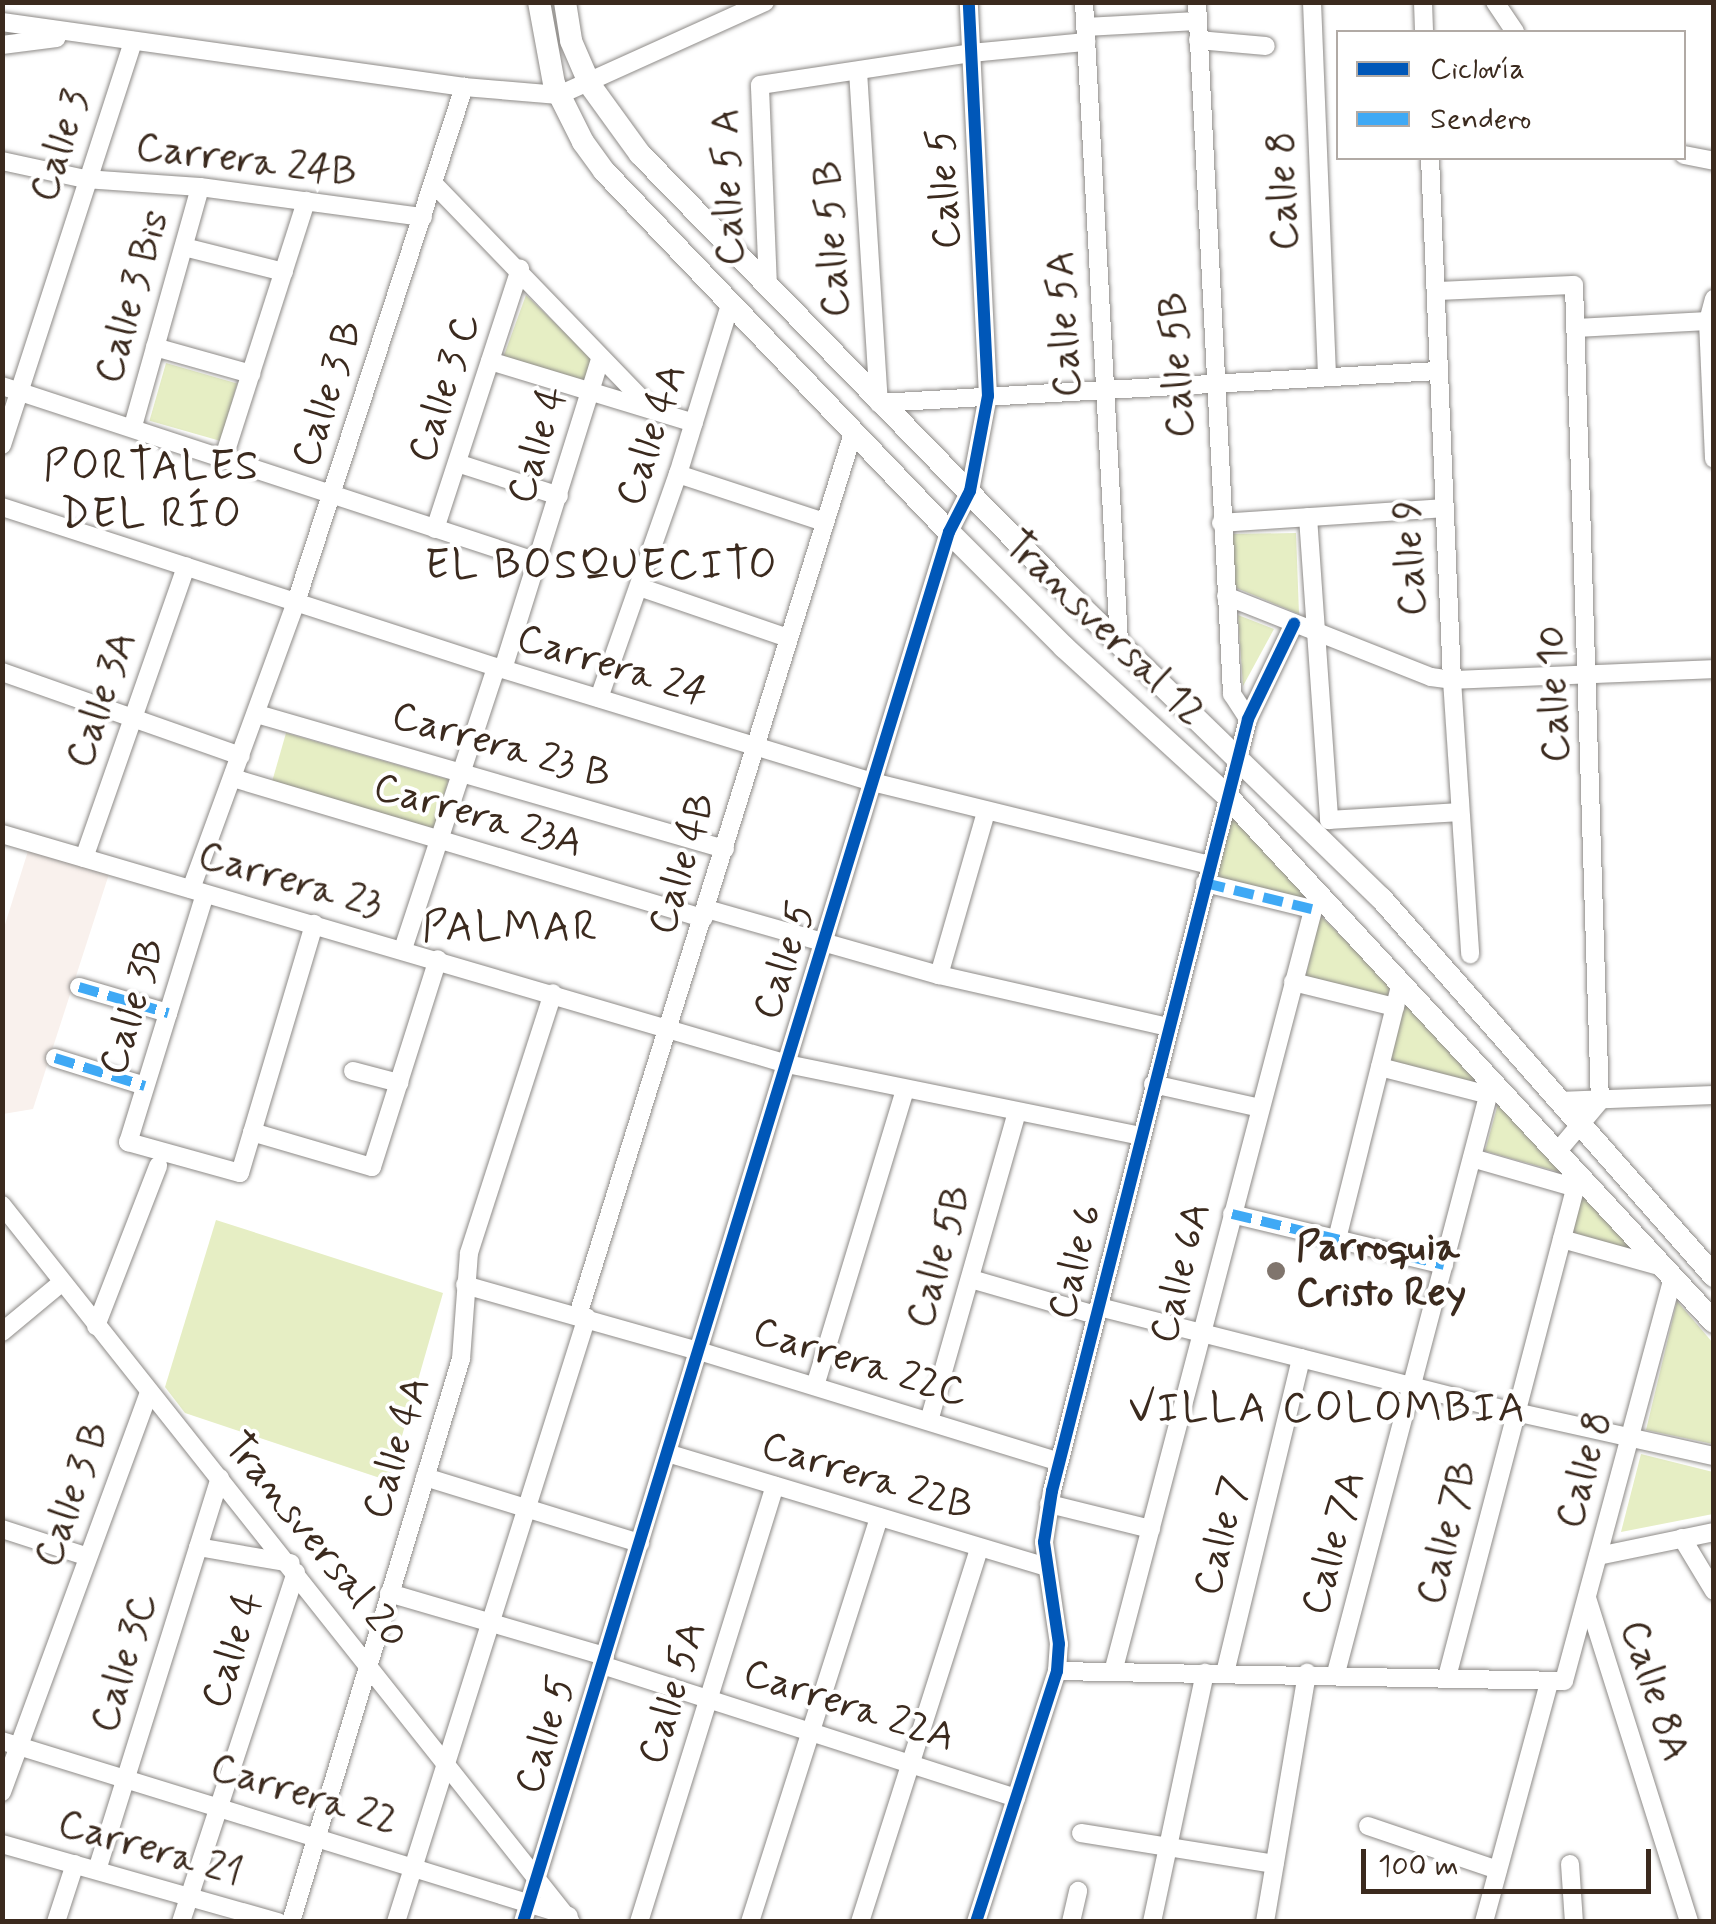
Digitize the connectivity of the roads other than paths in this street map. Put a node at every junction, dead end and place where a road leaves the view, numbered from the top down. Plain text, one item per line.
1 (540, 2) edge
2 (565, 2) edge
3 (765, 2) edge
4 (969, 2) edge
5 (1084, 2) edge
6 (1312, 2) edge
7 (1422, 2) edge
8 (1495, 2) edge
9 (1197, 21) edge
10 (2, 22) edge
11 (1424, 30) edge
12 (1513, 30) edge
13 (92, 35) junction
14 (1085, 35) junction
15 (133, 41) junction
16 (2, 45) edge
17 (1266, 46) dead end
18 (971, 53) junction
19 (858, 70) junction
20 (590, 85) junction
21 (464, 87) junction
22 (559, 95) junction
23 (1686, 155) edge
24 (1430, 160) edge
25 (2, 161) edge
26 (1714, 162) edge
27 (85, 178) junction
28 (433, 183) junction
29 (200, 187) junction
30 (306, 201) junction
31 (423, 218) junction
32 (184, 247) junction
33 (520, 269) junction
34 (284, 272) junction
35 (768, 287) junction
36 (1436, 291) junction
37 (1714, 299) edge
38 (730, 305) junction
39 (1708, 321) junction
40 (1576, 328) junction
41 (155, 347) junction
42 (602, 356) junction
43 (490, 361) junction
44 (1438, 371) junction
45 (251, 374) junction
46 (1327, 377) junction
47 (1213, 382) junction
48 (1102, 388) junction
49 (11, 389) edge
50 (591, 391) junction
51 (988, 396) junction
52 (878, 403) junction
53 (652, 410) junction
54 (694, 422) junction
55 (132, 426) junction
56 (853, 433) junction
57 (2, 445) edge
58 (224, 457) junction
59 (1714, 458) edge
60 (457, 463) junction
61 (678, 474) junction
62 (970, 491) junction
63 (332, 494) junction
64 (559, 496) junction
65 (2, 507) edge
66 (1444, 508) junction
67 (1308, 517) junction
68 (824, 522) junction
69 (1221, 523) junction
70 (435, 529) junction
71 (950, 532) junction
72 (538, 562) junction
73 (186, 566) junction
74 (639, 587) junction
75 (1226, 596) junction
76 (296, 602) junction
77 (1294, 624) junction
78 (1316, 632) junction
79 (788, 638) junction
80 (1119, 642) junction
81 (500, 668) junction
82 (1714, 670) edge
83 (2, 672) edge
84 (1590, 675) junction
85 (1452, 680) junction
86 (599, 698) junction
87 (256, 714) junction
88 (133, 717) junction
89 (1248, 719) junction
90 (755, 745) junction
91 (241, 756) junction
92 (1239, 756) junction
93 (464, 770) junction
94 (233, 778) junction
95 (876, 783) junction
96 (1228, 797) junction
97 (986, 812) junction
98 (1460, 812) junction
99 (2, 834) edge
100 (439, 842) junction
101 (725, 848) junction
102 (84, 858) junction
103 (1207, 874) junction
104 (198, 892) junction
105 (1315, 900) junction
106 (706, 914) junction
107 (314, 924) junction
108 (825, 944) junction
109 (403, 950) junction
110 (1470, 954) dead end
111 (438, 959) junction
112 (939, 974) junction
113 (1293, 982) junction
114 (1400, 983) junction
115 (80, 987) dead end
116 (553, 992) junction
117 (1395, 1007) junction
118 (168, 1013) junction
119 (1168, 1027) junction
120 (670, 1028) junction
121 (55, 1058) dead end
122 (787, 1064) junction
123 (1380, 1067) junction
124 (353, 1071) dead end
125 (399, 1084) junction
126 (1153, 1084) junction
127 (145, 1086) junction
128 (1490, 1088) junction
129 (905, 1089) junction
130 (1714, 1095) edge
131 (1600, 1101) junction
132 (1558, 1102) junction
133 (1260, 1108) junction
134 (1017, 1113) junction
135 (1579, 1126) junction
136 (252, 1132) junction
137 (1140, 1136) junction
138 (1557, 1152) junction
139 (1472, 1158) junction
140 (158, 1166) dead end
141 (1577, 1181) junction
142 (2, 1205) edge
143 (1232, 1214) junction
144 (1337, 1239) junction
145 (1562, 1239) junction
146 (1444, 1266) junction
147 (1669, 1273) junction
148 (1714, 1276) edge
149 (971, 1280) junction
150 (60, 1283) junction
151 (466, 1284) junction
152 (1098, 1311) junction
153 (582, 1316) junction
154 (1714, 1322) edge
155 (96, 1326) junction
156 (2, 1332) edge
157 (1202, 1333) junction
158 (699, 1350) junction
159 (1301, 1358) junction
160 (815, 1386) junction
161 (1412, 1386) junction
162 (149, 1392) junction
163 (1514, 1412) junction
164 (929, 1420) junction
165 (1630, 1438) junction
166 (668, 1452) junction
167 (1714, 1456) edge
168 (1059, 1462) junction
169 (425, 1476) junction
170 (220, 1478) junction
171 (775, 1486) junction
172 (1049, 1504) junction
173 (528, 1508) junction
174 (878, 1517) junction
175 (2, 1529) edge
176 (1151, 1529) junction
177 (1714, 1532) edge
178 (1682, 1538) junction
179 (640, 1543) junction
180 (198, 1548) junction
181 (978, 1548) junction
182 (1598, 1556) junction
183 (88, 1557) junction
184 (293, 1567) junction
185 (1046, 1567) junction
186 (1714, 1591) edge
187 (389, 1592) junction
188 (1587, 1596) junction
189 (492, 1624) junction
190 (604, 1660) junction
191 (368, 1663) junction
192 (1057, 1671) junction
193 (1113, 1672) junction
194 (1205, 1673) junction
195 (1225, 1673) junction
196 (1307, 1673) junction
197 (1336, 1674) junction
198 (1447, 1677) junction
199 (1556, 1681) junction
200 (709, 1697) junction
201 (811, 1730) junction
202 (11, 1743) edge
203 (448, 1762) junction
204 (910, 1762) junction
205 (126, 1777) junction
206 (2, 1792) edge
207 (1016, 1798) junction
208 (218, 1805) junction
209 (1368, 1826) dead end
210 (1081, 1832) dead end
211 (319, 1836) junction
212 (2, 1844) edge
213 (1168, 1849) junction
214 (76, 1864) junction
215 (1275, 1864) junction
216 (1570, 1864) dead end
217 (414, 1865) junction
218 (97, 1870) junction
219 (1498, 1870) junction
220 (537, 1876) junction
221 (1078, 1891) dead end
222 (190, 1896) junction
223 (529, 1903) junction
224 (574, 1920) edge
225 (56, 1922) edge
226 (182, 1922) edge
227 (278, 1922) edge
228 (292, 1922) edge
229 (396, 1922) edge
230 (523, 1922) edge
231 (639, 1922) edge
232 (750, 1922) edge
233 (860, 1922) edge
234 (976, 1922) edge
235 (1071, 1922) edge
236 (1152, 1922) edge
237 (1265, 1922) edge
238 (1484, 1922) edge
239 (1574, 1922) edge
240 (1689, 1922) edge

1 - 22 main road, Transversal 12
2 - 20 main road, Transversal 12
3 - 20 street
4 - 18 street, Calle 5
5 - 14 street, Calle 5A
6 - 46 street, Calle 8
7 - 11 street
8 - 12 street
9 - 14 street
9 - 17 street
9 - 47 street, Calle 5B
10 - 13 street
13 - 15 street
13 - 16 street
14 - 18 street
14 - 48 street, Calle 5A
15 - 21 street
15 - 27 street, Calle 3
18 - 19 street
18 - 51 street, Calle 5
19 - 35 street, Calle 5 A
19 - 52 street, Calle 5 B
20 - 22 street
20 - 35 main road, Transversal 12
21 - 22 street
21 - 28 street, Calle 3 B
22 - 38 main road, Transversal 12
23 - 26 street
24 - 36 street, Calle 9
25 - 27 street, Carrera 24B
27 - 29 street, Carrera 24B
27 - 49 street, Calle 3
28 - 31 street, Calle 3 B
28 - 33 street
29 - 30 street, Carrera 24B
29 - 32 street, Calle 3 Bis
30 - 31 street, Carrera 24B
30 - 34 street
31 - 63 street, Calle 3 B
32 - 34 street
32 - 41 street, Calle 3 Bis
33 - 42 street
33 - 43 street, Calle 3 C
34 - 45 street
35 - 52 main road, Transversal 12
36 - 40 street, Calle 10
36 - 44 street, Calle 9
37 - 39 street
38 - 54 street, Calle 4A
38 - 56 main road, Transversal 12
39 - 40 street
39 - 59 street
40 - 84 street, Calle 10
41 - 45 street
41 - 55 street, Calle 3 Bis
42 - 50 street, Calle 4
42 - 53 street
43 - 50 street
43 - 60 street, Calle 3 C
44 - 46 street
44 - 66 street, Calle 9
45 - 58 street
46 - 47 street
47 - 48 street
47 - 69 street, Calle 5B
48 - 51 street
48 - 80 street, Calle 5A
49 - 55 street
49 - 57 street, Calle 3
50 - 53 street
50 - 64 street, Calle 4
51 - 52 street
51 - 62 street, Calle 5
52 - 62 main road, Transversal 12
53 - 54 street
54 - 61 street, Calle 4A
55 - 58 street
56 - 68 street, Calle 4B
56 - 71 main road, Transversal 12
58 - 63 street
60 - 64 street
60 - 70 street, Calle 3 C
61 - 68 street
61 - 74 street, Calle 4A
62 - 71 street, Calle 5
62 - 80 main road, Transversal 12
63 - 70 street
63 - 76 street, Calle 3 B
64 - 72 street, Calle 4
65 - 73 street, Carrera 24
66 - 67 street
66 - 85 street, Calle 9
67 - 69 street
67 - 78 street
68 - 79 street, Calle 4B
69 - 75 street, Calle 5B
70 - 72 street
71 - 95 street, Calle 5
71 - 96 main road, Transversal 12
72 - 81 street, Calle 4
73 - 76 street, Carrera 24
73 - 88 street, Calle 3A
74 - 79 street
74 - 86 street, Calle 4A
75 - 77 street
75 - 89 street, Calle 5B
76 - 81 street, Carrera 24
76 - 87 street, Calle 3 B
77 - 78 street
77 - 89 street, Calle 6
78 - 85 street
78 - 98 street
79 - 90 street, Calle 4B
80 - 92 main road, Transversal 12
81 - 86 street, Carrera 24
81 - 93 street, Calle 4
82 - 84 street
83 - 88 street
84 - 85 street
84 - 131 street, Calle 10
85 - 98 street, Calle 9
86 - 90 street, Carrera 24
87 - 91 street, Calle 3 B
87 - 93 street, Carrera 23 B
88 - 91 street
88 - 102 street, Calle 3A
89 - 92 street, Calle 6
90 - 95 street, Carrera 24
90 - 101 street, Calle 4B
91 - 94 street, Calle 3 B
92 - 96 street, Calle 6
92 - 132 main road, Transversal 12
93 - 100 street, Calle 4
93 - 101 street, Carrera 23 B
94 - 100 street, Carrera 23A
94 - 104 street, Calle 3 B
95 - 97 street, Carrera 24
95 - 108 street, Calle 5
96 - 103 street, Calle 6
96 - 105 main road, Transversal 12
97 - 103 street, Carrera 24
97 - 112 street
98 - 110 street, Calle 9
99 - 102 street, Carrera 23
100 - 106 street, Carrera 23A
100 - 109 street, Calle 4
101 - 106 street, Calle 4B
102 - 104 street, Carrera 23
103 - 105 street, Carrera 24
103 - 119 street, Calle 6
104 - 107 street, Carrera 23
104 - 118 street, Calle 3B
105 - 113 street, Calle 6A
105 - 114 main road, Transversal 12
106 - 108 street, Carrera 23A
106 - 120 street, Calle 4B
107 - 109 street, Carrera 23
107 - 136 street
108 - 112 street, Carrera 23A
108 - 122 street, Calle 5
109 - 111 street, Carrera 23
111 - 116 street, Carrera 23
111 - 125 street
112 - 119 street, Carrera 23A
113 - 117 street
113 - 133 street, Calle 6A
114 - 117 street
114 - 128 main road, Transversal 12
115 - 118 street
116 - 120 street, Carrera 23
116 - 151 street, Calle 4A
117 - 123 street
118 - 127 street, Calle 3B
119 - 126 street, Calle 6
120 - 122 street, Carrera 23
120 - 153 street, Calle 4B
121 - 127 street
122 - 129 street, Carrera 23
122 - 158 street, Calle 5
123 - 128 street
123 - 144 street
124 - 125 street
125 - 136 street
126 - 133 street
126 - 137 street, Calle 6
127 - 136 street, Calle 3B
128 - 138 main road, Transversal 12
128 - 139 street, Calle 7A
129 - 134 street, Carrera 23
129 - 160 street
130 - 131 street
131 - 132 street
131 - 135 street
132 - 135 main road, Transversal 12
133 - 143 street, Calle 6A
134 - 137 street, Carrera 23
134 - 149 street, Calle 5B
135 - 138 street
135 - 148 main road, Transversal 12
137 - 152 street, Calle 6
138 - 141 main road, Transversal 12
139 - 141 street
139 - 146 street, Calle 7A
140 - 155 street
141 - 145 street, Calle 7B
141 - 147 main road, Transversal 12
142 - 150 street, Transversal 20
143 - 144 street
143 - 157 street, Calle 6A
144 - 146 street
145 - 147 street
145 - 163 street, Calle 7B
146 - 161 street, Calle 7A
147 - 154 main road, Transversal 12
147 - 165 street, Calle 8
149 - 152 street
149 - 164 street, Calle 5B
150 - 155 street, Transversal 20
150 - 156 street
151 - 153 street, Carrera 22C
151 - 169 street, Calle 4A
152 - 157 street
152 - 168 street, Calle 6
153 - 158 street, Carrera 22C
153 - 173 street, Calle 4B
155 - 162 street, Transversal 20
157 - 159 street
157 - 176 street, Calle 6A
158 - 160 street, Carrera 22C
158 - 166 street, Calle 5
159 - 161 street
159 - 195 street, Calle 7
160 - 164 street, Carrera 22C
161 - 163 street
161 - 197 street, Calle 7A
162 - 170 street, Transversal 20
162 - 183 street, Calle 3 B
163 - 165 street
163 - 198 street, Calle 7B
164 - 168 street, Carrera 22C
165 - 167 street
165 - 182 street, Calle 8
166 - 171 street, Carrera 22B
166 - 179 street, Calle 5
168 - 172 street, Calle 6
169 - 173 street
169 - 187 street, Calle 4A
170 - 180 street, Calle 3C
170 - 184 street, Transversal 20
171 - 174 street, Carrera 22B
171 - 200 street, Calle 5A
172 - 176 street
172 - 185 street, Calle 6
173 - 179 street
173 - 189 street, Calle 4B
174 - 181 street, Carrera 22B
174 - 201 street
175 - 183 street
176 - 193 street, Calle 6A
177 - 178 street
178 - 182 street
178 - 186 street
179 - 190 street, Calle 5
180 - 184 street
180 - 205 street, Calle 3C
181 - 185 street, Carrera 22B
181 - 204 street
182 - 188 street, Calle 8
183 - 202 street, Calle 3 B
184 - 191 street, Transversal 20
184 - 208 street, Calle 4
185 - 192 street, Calle 6
187 - 189 street, Carrera 22A
187 - 191 street, Calle 4A
188 - 199 street, Calle 8
188 - 240 street, Calle 8A
189 - 190 street, Carrera 22A
189 - 203 street, Calle 4B
190 - 200 street, Carrera 22A
190 - 220 street, Calle 5
191 - 203 street, Transversal 20
191 - 211 street, Calle 4A
192 - 193 street
192 - 207 street, Calle 6
193 - 194 street
194 - 195 street
194 - 213 street
195 - 196 street
196 - 197 street
196 - 215 street, Calle 7A
197 - 198 street
198 - 199 street
199 - 219 street, Calle 8
200 - 201 street, Carrera 22A
200 - 231 street, Calle 5A
201 - 204 street, Carrera 22A
201 - 232 street
202 - 205 street, Carrera 22
202 - 206 street, Calle 3 B
203 - 217 street, Calle 4B
203 - 220 street, Transversal 20
204 - 207 street, Carrera 22A
204 - 233 street
205 - 208 street, Carrera 22
205 - 218 street, Calle 3C
207 - 234 street, Calle 6
208 - 211 street, Carrera 22
208 - 222 street, Calle 4
209 - 219 street
210 - 213 street
211 - 217 street, Carrera 22
211 - 228 street, Calle 4A
212 - 214 street, Carrera 21
213 - 215 street
213 - 236 street
214 - 218 street, Carrera 21
214 - 225 street
215 - 237 street, Calle 7A
216 - 239 street
217 - 223 street, Carrera 22
217 - 229 street, Calle 4B
218 - 222 street, Carrera 21
219 - 238 street, Calle 8
220 - 223 street, Calle 5
220 - 224 street, Transversal 20
221 - 235 street
222 - 226 street, Calle 4
222 - 227 street, Carrera 21
223 - 224 street, Carrera 22
223 - 230 street, Calle 5

